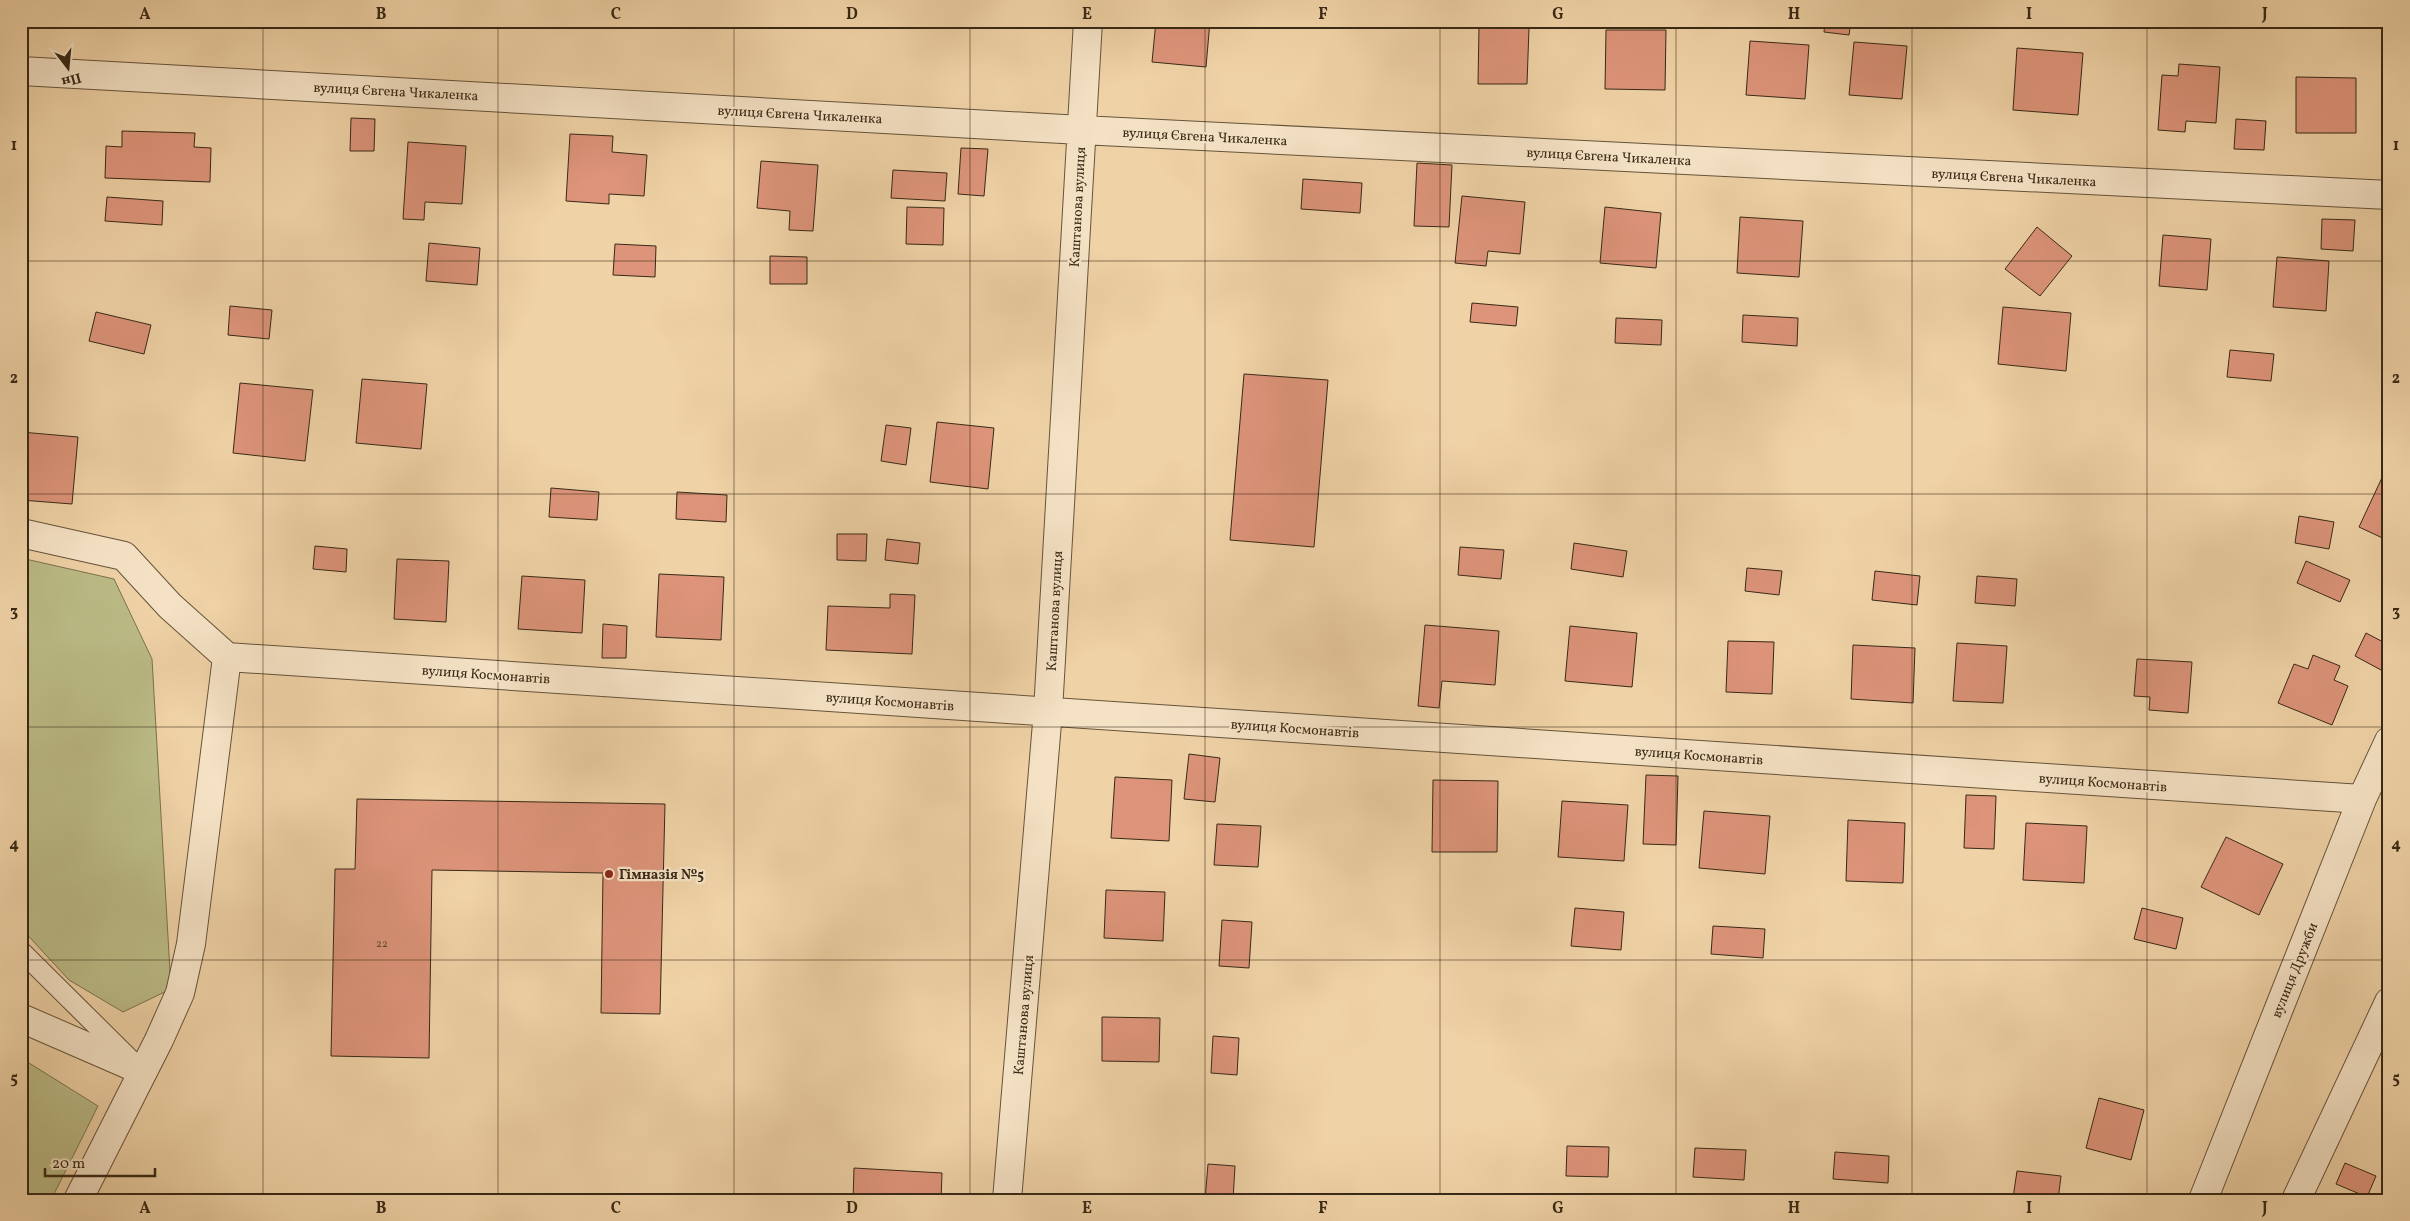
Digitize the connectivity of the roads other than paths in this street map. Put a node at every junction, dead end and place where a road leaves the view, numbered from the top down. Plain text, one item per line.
1 (1088, 21) edge
2 (21, 71) edge
3 (1081, 130) junction
4 (2389, 196) edge
5 (21, 533) edge
6 (227, 657) junction
7 (1048, 711) junction
8 (2389, 741) edge
9 (2362, 800) junction
10 (21, 951) edge
11 (2389, 1002) edge
12 (21, 1018) edge
13 (142, 1071) junction
14 (78, 1200) edge
15 (1007, 1200) edge
16 (2203, 1200) edge
17 (2296, 1200) edge

1 - 3 street, Каштанова вулиця
2 - 3 street, вулиця Євгена Чикаленка
3 - 4 street, вулиця Євгена Чикаленка
3 - 7 street, Каштанова вулиця
5 - 6 street
6 - 7 street, вулиця Космонавтів
6 - 13 street
7 - 9 street, вулиця Космонавтів
7 - 15 street, Каштанова вулиця
8 - 9 street, вулиця Дружби
9 - 16 street, вулиця Дружби
10 - 13 lane
11 - 17 street
12 - 13 street
13 - 14 street

